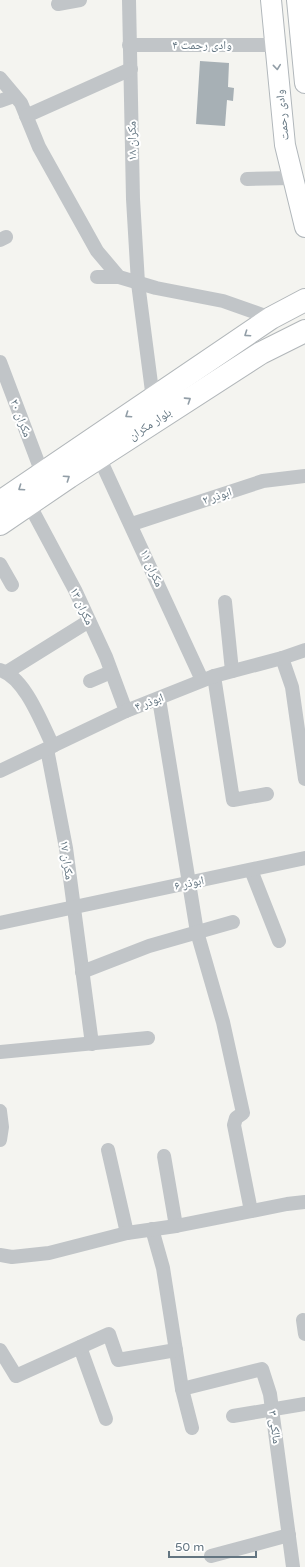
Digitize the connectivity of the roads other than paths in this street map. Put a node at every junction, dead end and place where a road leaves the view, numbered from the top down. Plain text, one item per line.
1 (80, 0) edge
2 (129, 0) edge
3 (271, 0) edge
4 (300, 1) edge
5 (58, 4) dead end
6 (129, 45) junction
7 (274, 45) junction
8 (130, 69) junction
9 (0, 78) edge
10 (305, 83) edge
11 (14, 96) junction
12 (0, 101) edge
13 (26, 116) junction
14 (292, 178) junction
15 (247, 179) dead end
16 (305, 228) edge
17 (97, 277) dead end
18 (119, 277) junction
19 (138, 283) junction
20 (305, 300) edge
21 (271, 318) junction
22 (305, 331) edge
23 (0, 362) edge
24 (153, 398) junction
25 (99, 457) junction
26 (42, 473) junction
27 (305, 476) edge
28 (0, 502) edge
29 (28, 504) junction
30 (0, 524) edge
31 (132, 524) junction
32 (0, 564) edge
33 (12, 585) dead end
34 (225, 602) dead end
35 (89, 621) junction
36 (305, 650) edge
37 (282, 658) junction
38 (4, 671) edge
39 (232, 671) junction
40 (111, 672) junction
41 (208, 678) junction
42 (90, 681) dead end
43 (159, 699) junction
44 (126, 711) junction
45 (50, 747) junction
46 (0, 772) edge
47 (305, 779) edge
48 (267, 794) dead end
49 (305, 858) edge
50 (251, 870) junction
51 (190, 883) junction
52 (73, 907) junction
53 (233, 922) dead end
54 (0, 923) edge
55 (197, 932) junction
56 (279, 941) dead end
57 (82, 972) junction
58 (148, 1038) dead end
59 (92, 1044) junction
60 (0, 1052) edge
61 (0, 1111) edge
62 (0, 1140) edge
63 (108, 1150) dead end
64 (164, 1156) dead end
65 (305, 1202) edge
66 (251, 1211) junction
67 (176, 1226) junction
68 (152, 1229) junction
69 (127, 1233) junction
70 (0, 1255) edge
71 (303, 1320) dead end
72 (305, 1334) edge
73 (80, 1347) junction
74 (0, 1350) edge
75 (176, 1350) junction
76 (182, 1389) junction
77 (305, 1404) edge
78 (273, 1410) junction
79 (233, 1416) dead end
80 (106, 1418) dead end
81 (192, 1428) dead end
82 (289, 1535) junction
83 (211, 1556) dead end
84 (293, 1567) edge

1 - 5 street
2 - 6 street, مکران ۱۸
3 - 7 street, وادی رحمت
4 - 10 street
6 - 7 street, وادی رحمت ۴
6 - 8 street, مکران ۱۸
7 -> 14 street, وادی رحمت
8 - 13 street
8 - 19 street, مکران ۱۸
9 - 11 street
11 - 12 street
11 - 13 street
13 - 18 street
14 - 15 street
14 - 16 street, وادی رحمت
17 - 18 street
18 - 19 street
19 - 21 street
19 - 24 street, مکران ۱۸
20 - 21 main road
21 -> 24 main road
25 -> 22 main road, بلوار مکران
23 - 26 street, مکران ۲۰
24 -> 26 main road
29 -> 25 main road, بلوار مکران
25 - 31 street, مکران ۱۱
26 -> 28 main road
27 - 31 street, ابوذر ۲
29 - 30 main road, بلوار مکران
29 - 35 street, مکران ۱۳
31 - 41 street, مکران ۱۱
32 - 33 street
34 - 39 street
35 - 38 street
35 - 40 street, مکران ۱۳
36 - 37 street, ابوذر ۴
37 - 39 street, ابوذر ۴
37 - 47 street
38 - 45 street, مکران ۱۷
39 - 41 street, ابوذر ۴
40 - 42 street
40 - 44 street, مکران ۱۳
41 - 43 street, ابوذر ۴
41 - 48 street, مکران ۱۱
43 - 44 street, ابوذر ۴
43 - 51 street
44 - 45 street, ابوذر ۴
45 - 46 street, ابوذر ۴
45 - 52 street, مکران ۱۷
49 - 50 street, ابوذر ۶
50 - 51 street, ابوذر ۶
50 - 56 street
51 - 52 street, ابوذر ۶
51 - 55 street
52 - 54 street, ابوذر ۶
52 - 57 street, مکران ۱۷
53 - 55 street
55 - 57 street
55 - 66 street
57 - 59 street, مکران ۱۷
58 - 59 street
59 - 60 street
61 - 62 street
63 - 69 street
64 - 67 street
65 - 66 street
66 - 67 street
67 - 68 street
68 - 69 street
68 - 75 street
69 - 70 street
71 - 72 street
73 - 74 street
73 - 75 street
73 - 80 street
75 - 76 street
76 - 78 street, مالکی ۳
76 - 81 street
77 - 78 street
78 - 79 street
78 - 82 street, مالکی ۳
82 - 83 street
82 - 84 street, مالکی ۳

